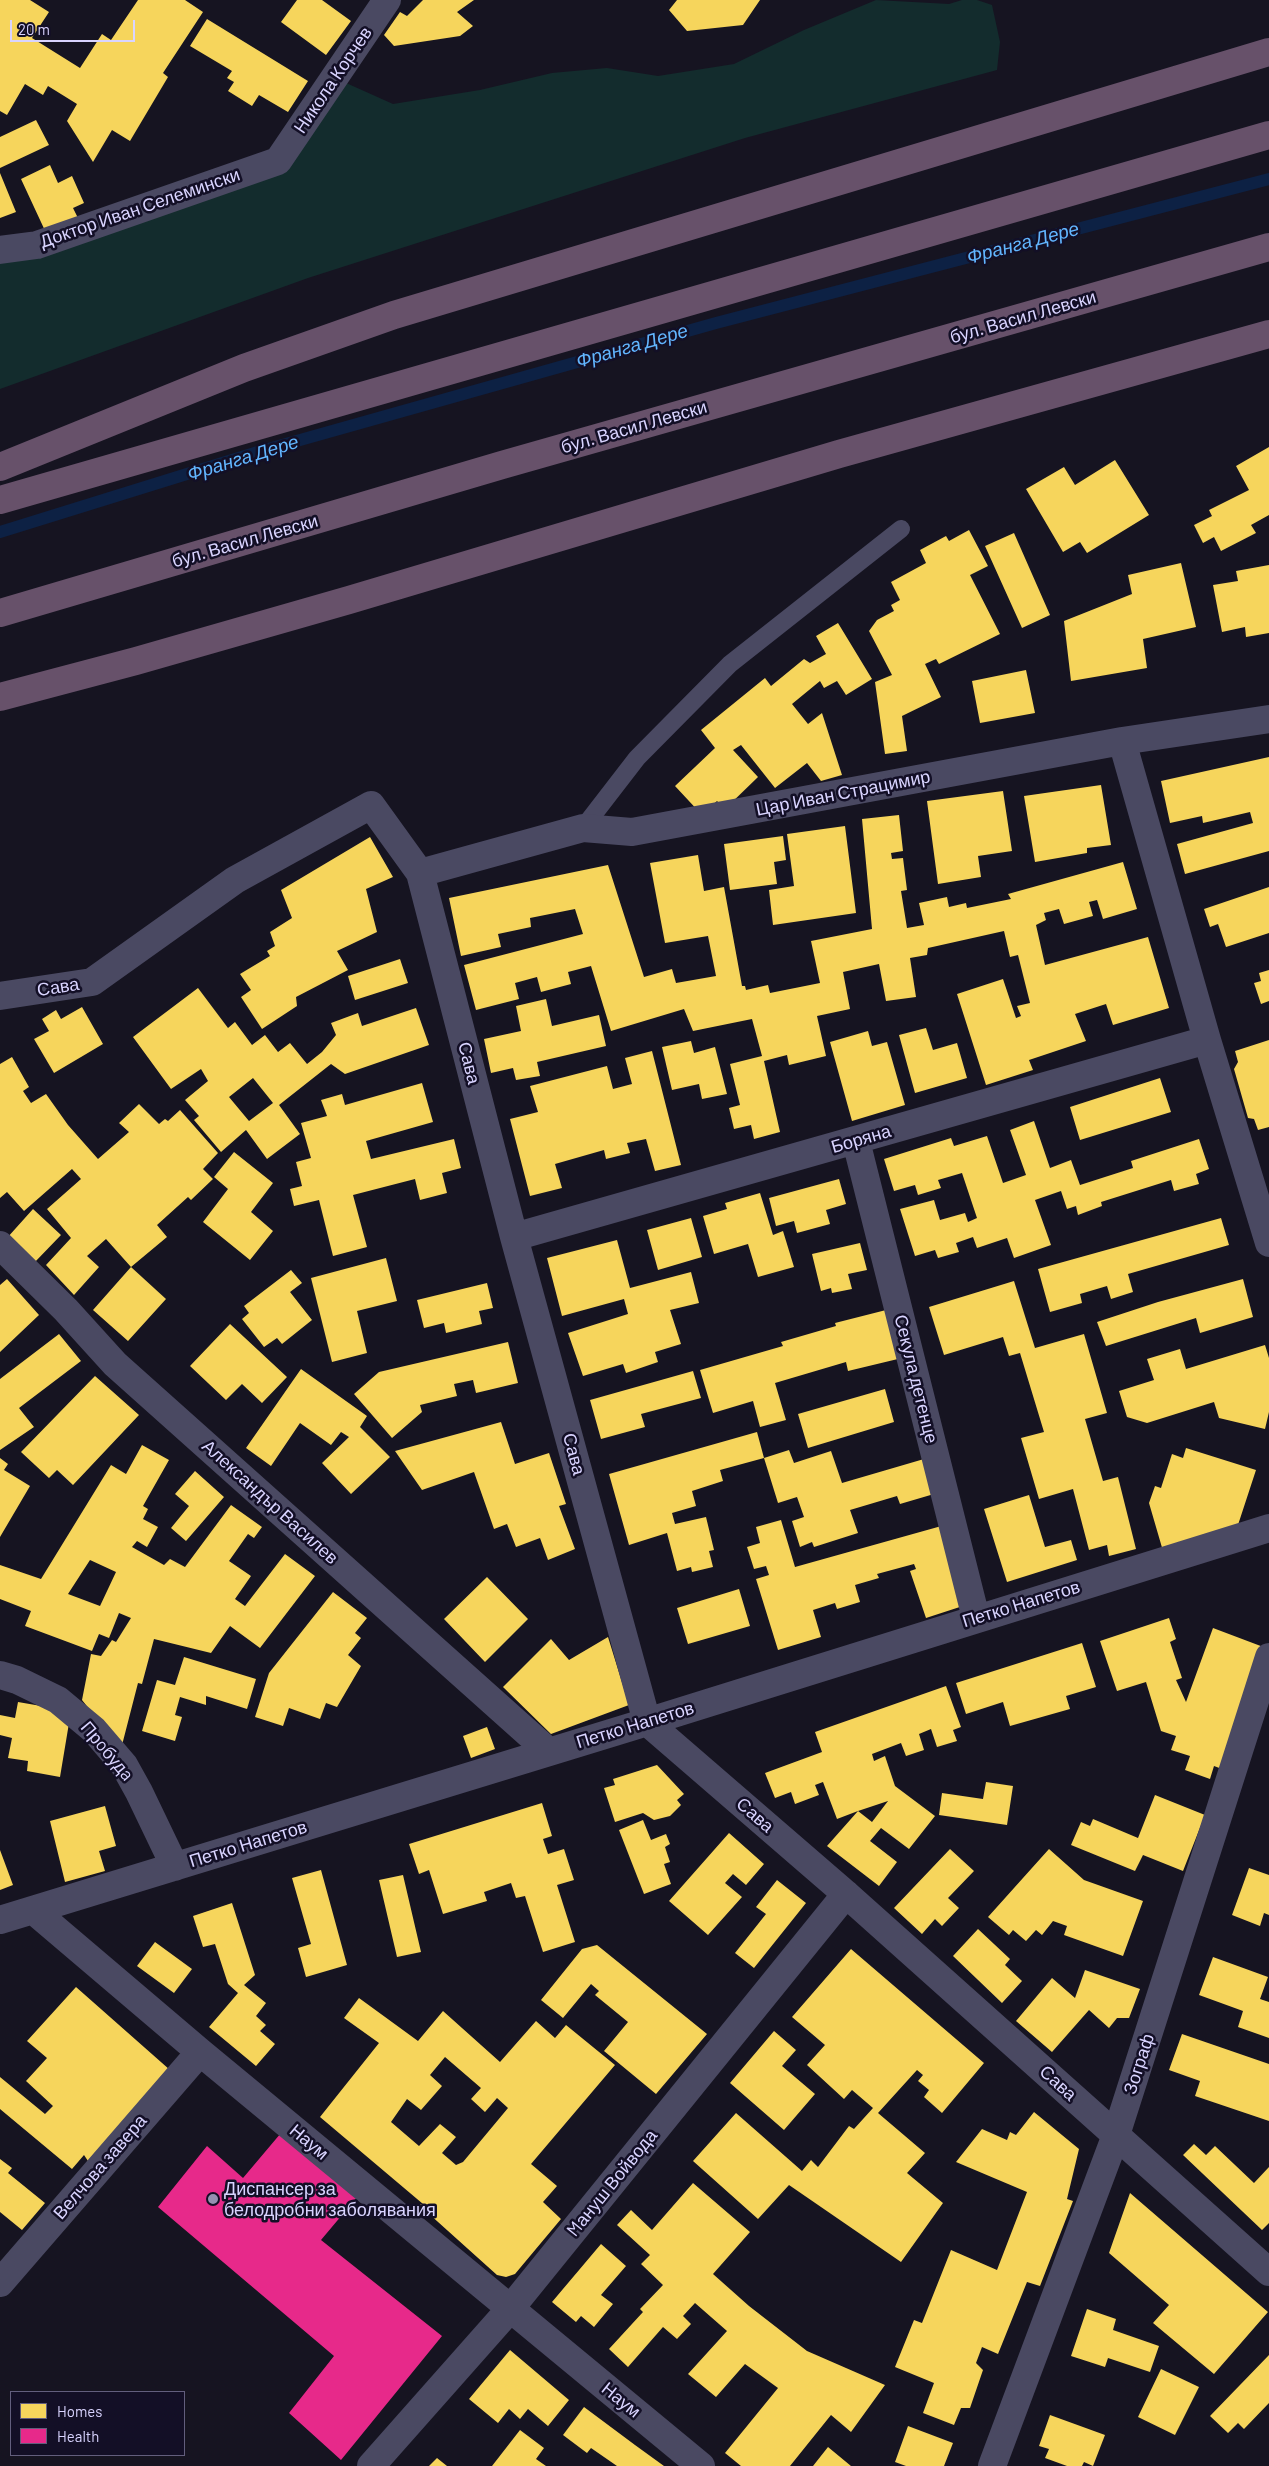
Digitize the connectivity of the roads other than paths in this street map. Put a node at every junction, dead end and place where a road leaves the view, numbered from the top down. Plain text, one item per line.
1 (387, 0) edge
2 (1269, 52) edge
3 (1269, 135) edge
4 (278, 160) joint
5 (1269, 247) edge
6 (0, 250) edge
7 (1269, 334) edge
8 (0, 467) edge
9 (0, 500) edge
10 (901, 529) dead end
11 (0, 613) edge
12 (0, 697) edge
13 (1269, 719) edge
14 (1122, 741) junction
15 (583, 828) junction
16 (420, 873) junction
17 (0, 996) edge
18 (1207, 1040) junction
19 (856, 1141) junction
20 (514, 1237) junction
21 (1269, 1243) edge
22 (0, 1245) edge
23 (1269, 1528) edge
24 (976, 1618) junction
25 (1269, 1657) edge
26 (0, 1675) edge
27 (648, 1722) junction
28 (548, 1751) junction
29 (175, 1867) junction
30 (846, 1894) junction
31 (33, 1910) junction
32 (0, 1920) edge
33 (200, 2052) junction
34 (1116, 2135) junction
35 (1269, 2272) edge
36 (0, 2283) edge
37 (510, 2309) junction
38 (371, 2466) edge
39 (702, 2466) edge
40 (992, 2466) edge

1 - 4 street, Никола Корчев
2 - 8 highway
3 - 9 highway
4 - 6 street, Доктор Иван Селемински
5 - 11 highway, бул. Васил Левски
7 - 12 highway
10 - 15 lane
13 - 14 street, Цар Иван Страцимир
14 - 15 street, Цар Иван Страцимир
14 - 18 street
15 - 16 street, Цар Иван Страцимир
16 - 17 street, Сава
16 - 20 street, Сава
18 - 19 street, Боряна
18 - 21 street
19 - 20 street, Боряна
19 - 24 street, Секула детенце
20 - 27 street, Сава
22 - 28 street, Александър Василев
23 - 24 street, Петко Напетов
24 - 27 street, Петко Напетов
25 - 34 street, Зограф
26 - 29 street, Прoбудa
27 - 28 street, Петко Напетов
27 - 30 street, Сава
28 - 29 street, Петко Напетов
29 - 31 street, Петко Напетов
30 - 34 street, Сава
30 - 37 street, Mануш Войвода
31 - 32 street, Петко Напетов
31 - 33 street, Наум
33 - 36 street, Велчова завера
33 - 37 street, Наум
34 - 35 street, Сава
34 - 40 street, Зограф
37 - 38 street, Mануш Войвода
37 - 39 street, Наум

